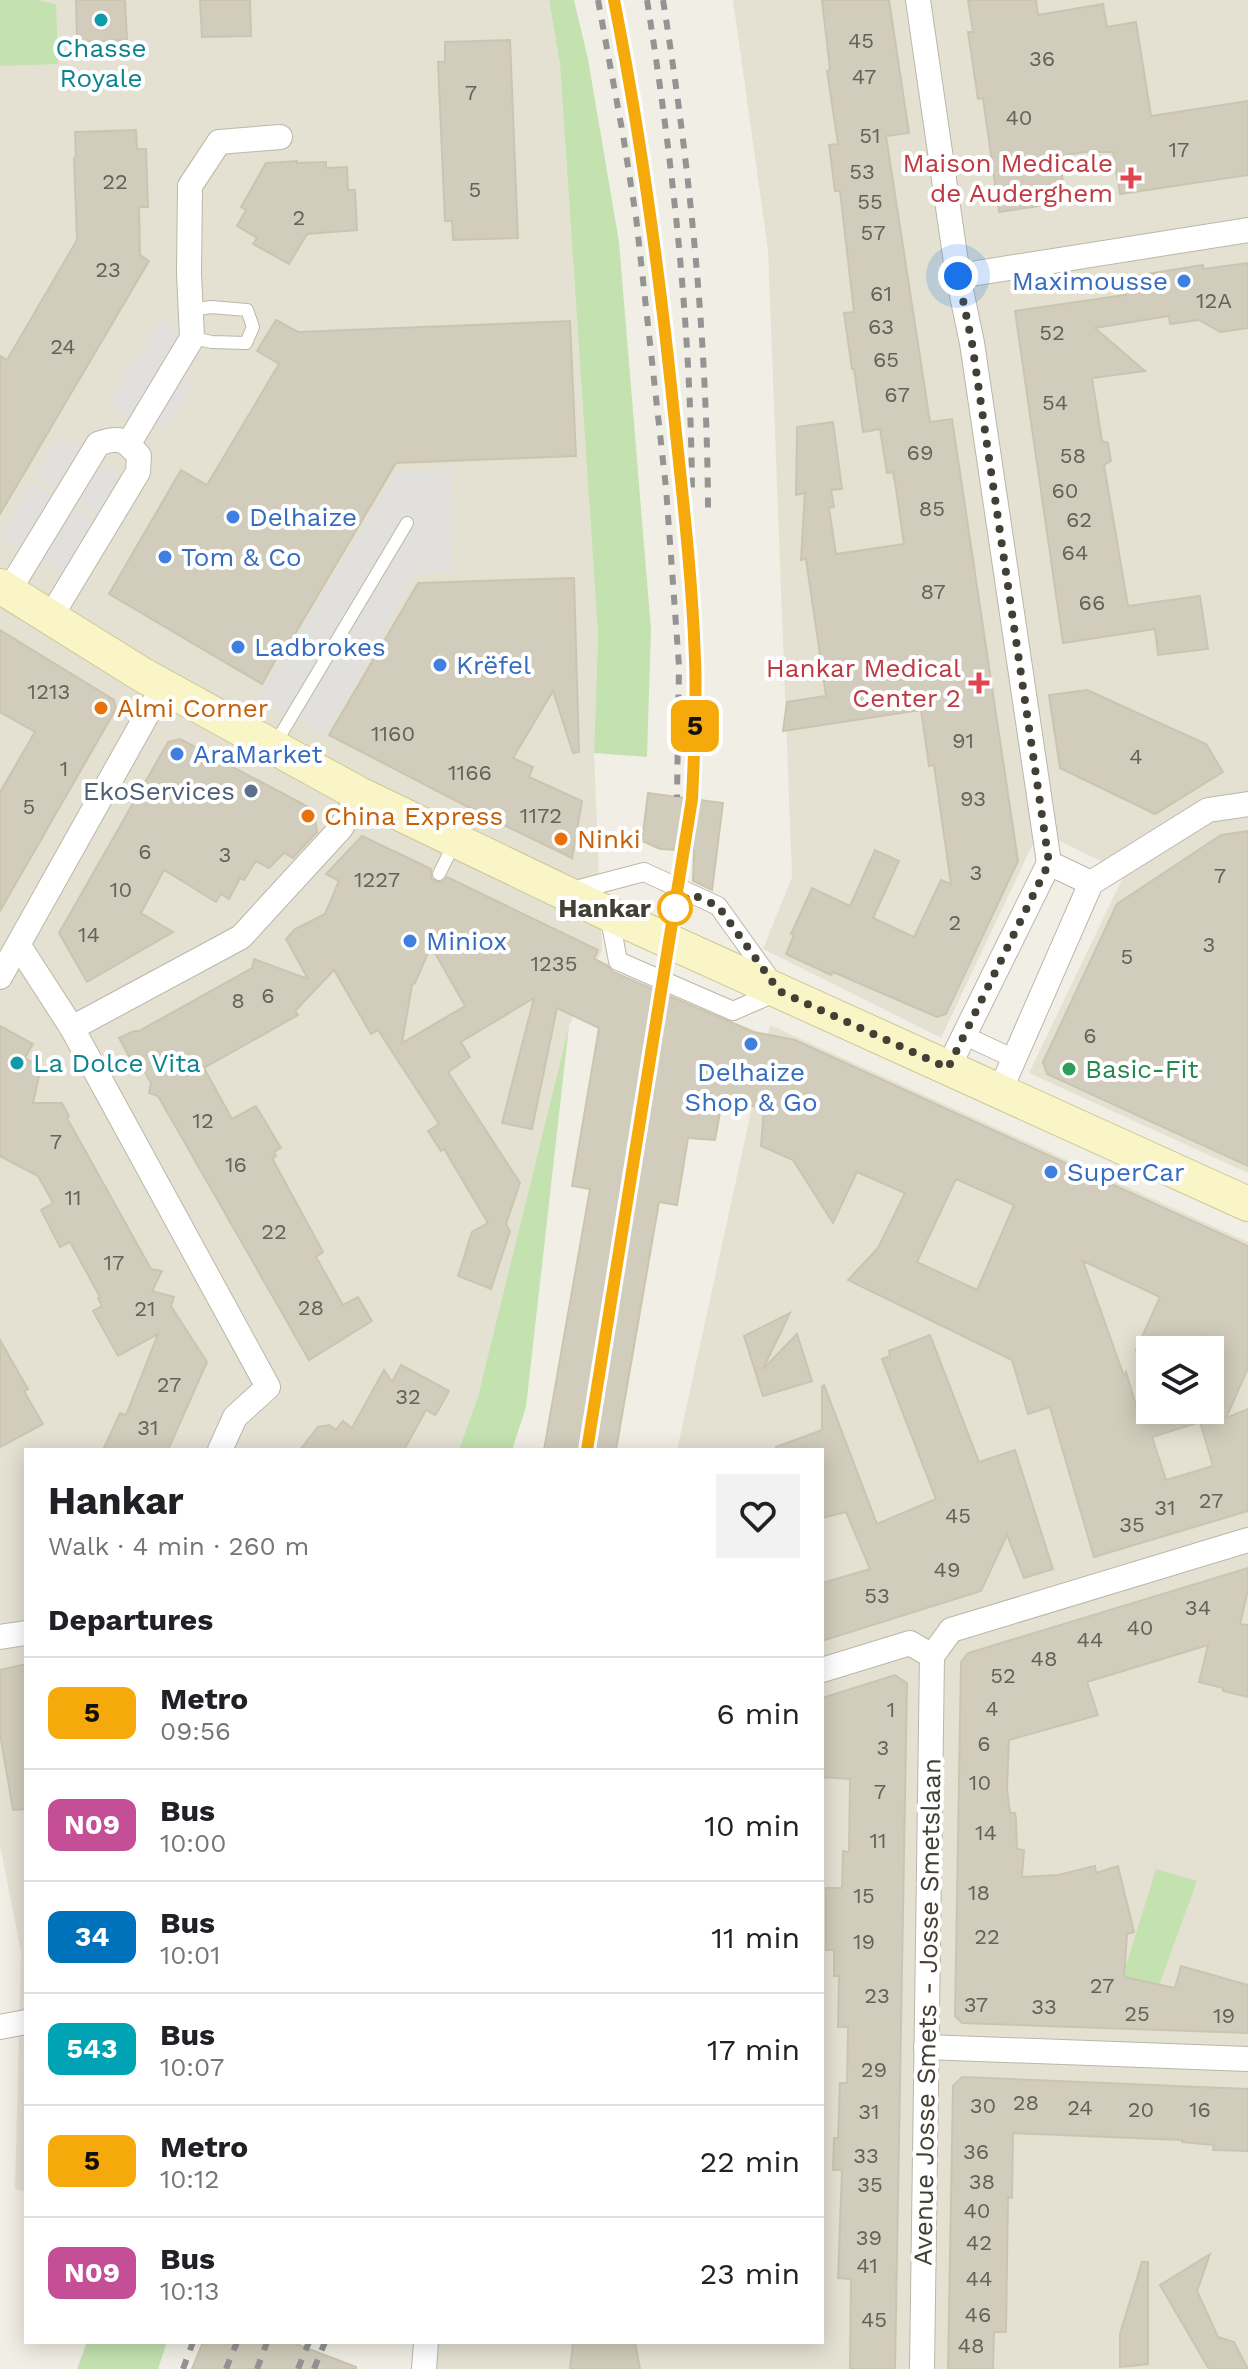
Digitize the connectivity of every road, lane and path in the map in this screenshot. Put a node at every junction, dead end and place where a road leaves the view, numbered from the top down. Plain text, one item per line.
1 (918, 0) edge
2 (280, 137) dead end
3 (1248, 230) edge
4 (958, 276) junction
5 (191, 310) junction
6 (253, 327) junction
7 (266, 335) dead end
8 (192, 338) junction
9 (129, 443) junction
10 (407, 523) dead end
11 (4, 589) edge
12 (50, 618) junction
13 (163, 686) junction
14 (273, 747) junction
15 (359, 794) junction
16 (1248, 804) edge
17 (455, 841) junction
18 (1049, 863) junction
19 (439, 874) dead end
20 (1091, 883) junction
21 (565, 893) junction
22 (19, 946) junction
23 (0, 977) edge
24 (779, 991) junction
25 (72, 1028) junction
26 (976, 1041) dead end
27 (1006, 1055) dead end
28 (948, 1068) junction
29 (1000, 1091) junction
30 (1248, 1204) edge
31 (221, 1448) edge
32 (1248, 1540) edge
33 (24, 1633) edge
34 (0, 1637) edge
35 (932, 1656) junction
36 (824, 1669) edge
37 (24, 2022) edge
38 (0, 2027) edge
39 (926, 2047) junction
40 (1248, 2059) edge
41 (426, 2344) edge
42 (424, 2369) edge
43 (922, 2369) edge

1 - 4 street
2 - 5 street
3 - 4 street
4 - 18 street
5 - 6 lane
5 - 8 street
6 - 7 lane
6 - 8 lane
8 - 9 street
9 - 11 street
9 - 12 street
10 - 14 lane
11 - 12 main road
12 - 13 main road
13 - 14 main road
13 - 22 street
14 - 15 main road
15 - 17 main road
15 - 25 street
16 - 20 street
17 - 19 lane
17 - 21 main road
18 - 20 street
18 - 28 street
20 - 29 street
21 - 24 main road
21 - 24 street
22 - 23 street
22 - 25 street
24 - 28 main road
25 - 31 street
26 - 27 street
28 - 29 main road
29 - 30 main road
32 - 35 street
33 - 34 street
35 - 36 street
35 - 39 street, Avenue Josse Smets - Josse Smetslaan
37 - 38 street
39 - 40 street
39 - 43 street, Avenue Josse Smets - Josse Smetslaan
41 - 42 street

